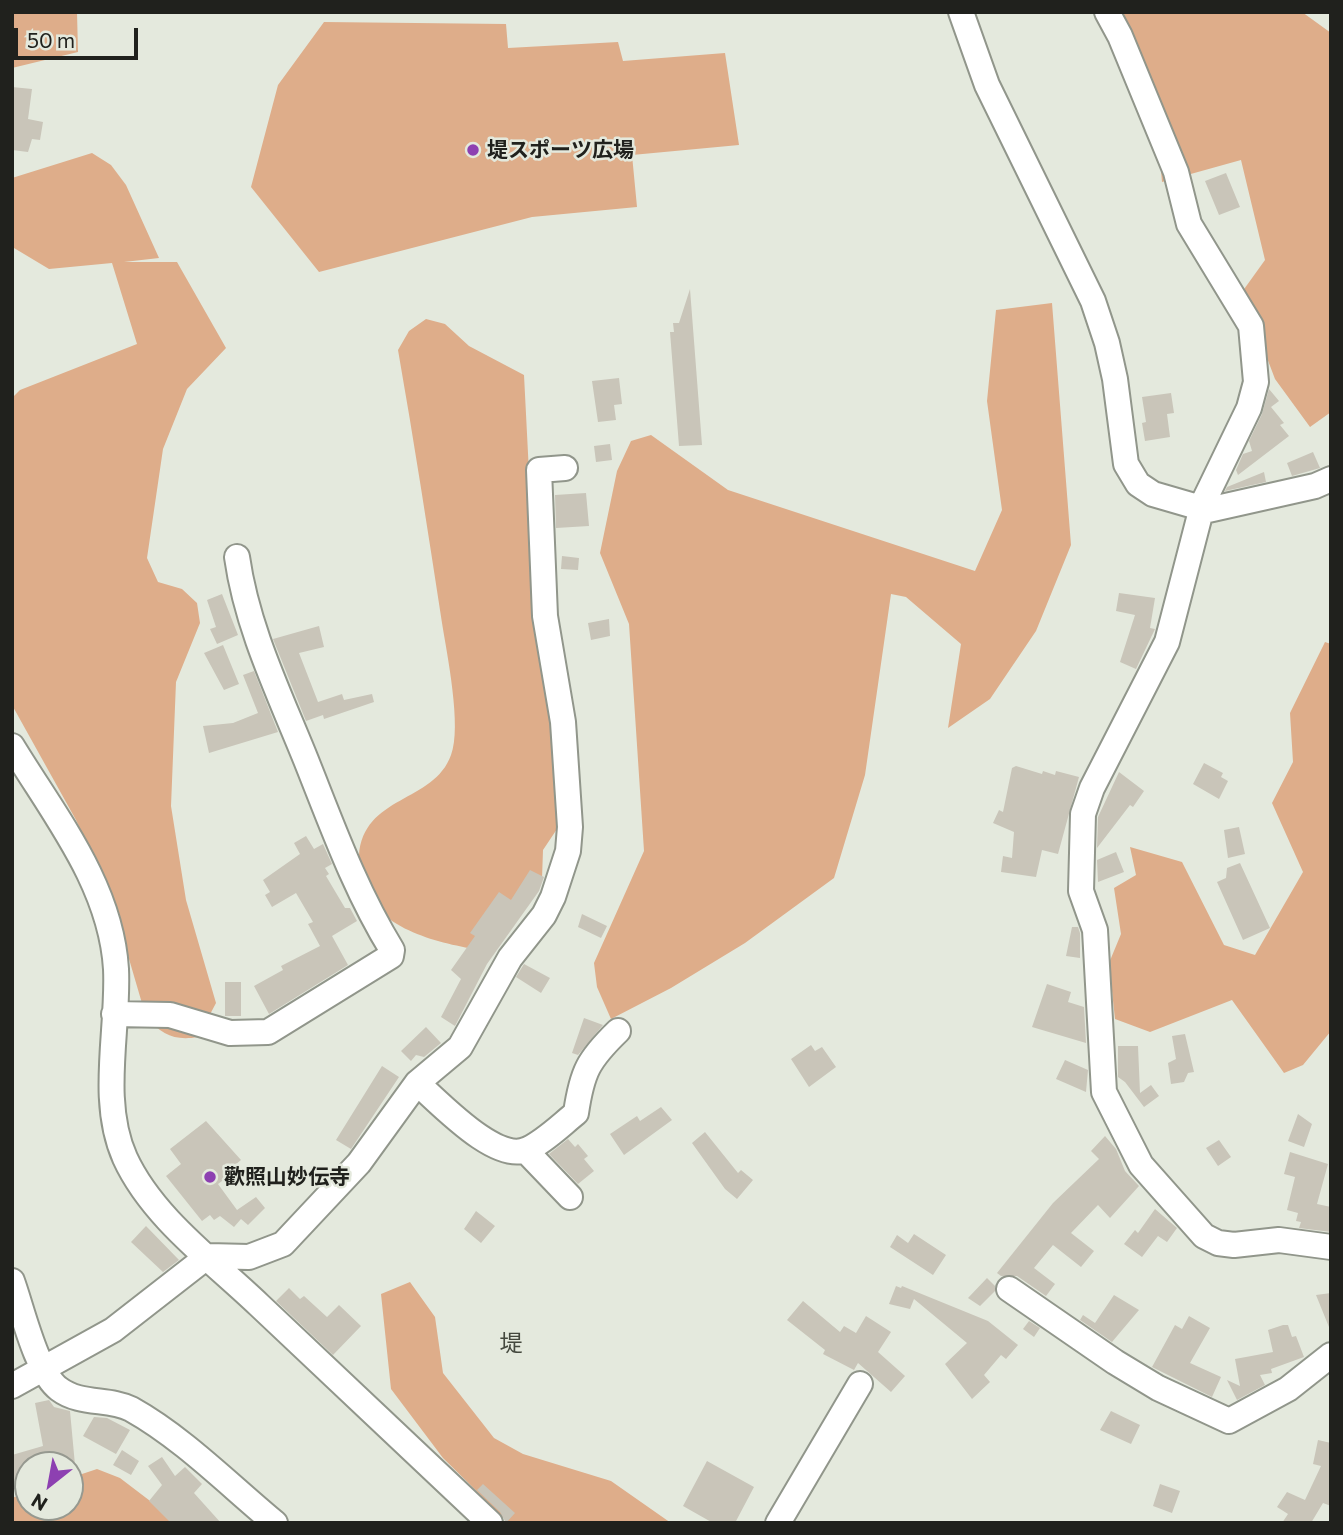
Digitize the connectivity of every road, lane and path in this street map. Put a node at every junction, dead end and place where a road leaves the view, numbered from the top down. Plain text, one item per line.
1 (961, 12) edge
2 (1107, 12) edge
3 (565, 468) dead end
4 (1331, 479) edge
5 (1201, 509) junction
6 (237, 557) dead end
7 (12, 746) edge
8 (114, 1014) junction
9 (618, 1031) dead end
10 (417, 1083) junction
11 (526, 1151) junction
12 (570, 1197) dead end
13 (1331, 1247) edge
14 (208, 1256) junction
15 (12, 1281) edge
16 (1009, 1289) dead end
17 (1331, 1355) edge
18 (44, 1371) junction
19 (860, 1384) dead end
20 (12, 1386) edge
21 (275, 1523) edge
22 (490, 1523) edge
23 (778, 1523) edge

1 - 5 street
2 - 5 street
3 - 10 street
4 - 5 street
5 - 13 street
6 - 8 street
7 - 8 street
8 - 14 street
9 - 11 street
10 - 11 street
10 - 14 street
11 - 12 street
14 - 18 street
14 - 22 street
15 - 18 street
16 - 17 street
18 - 20 street
18 - 21 street
19 - 23 street

